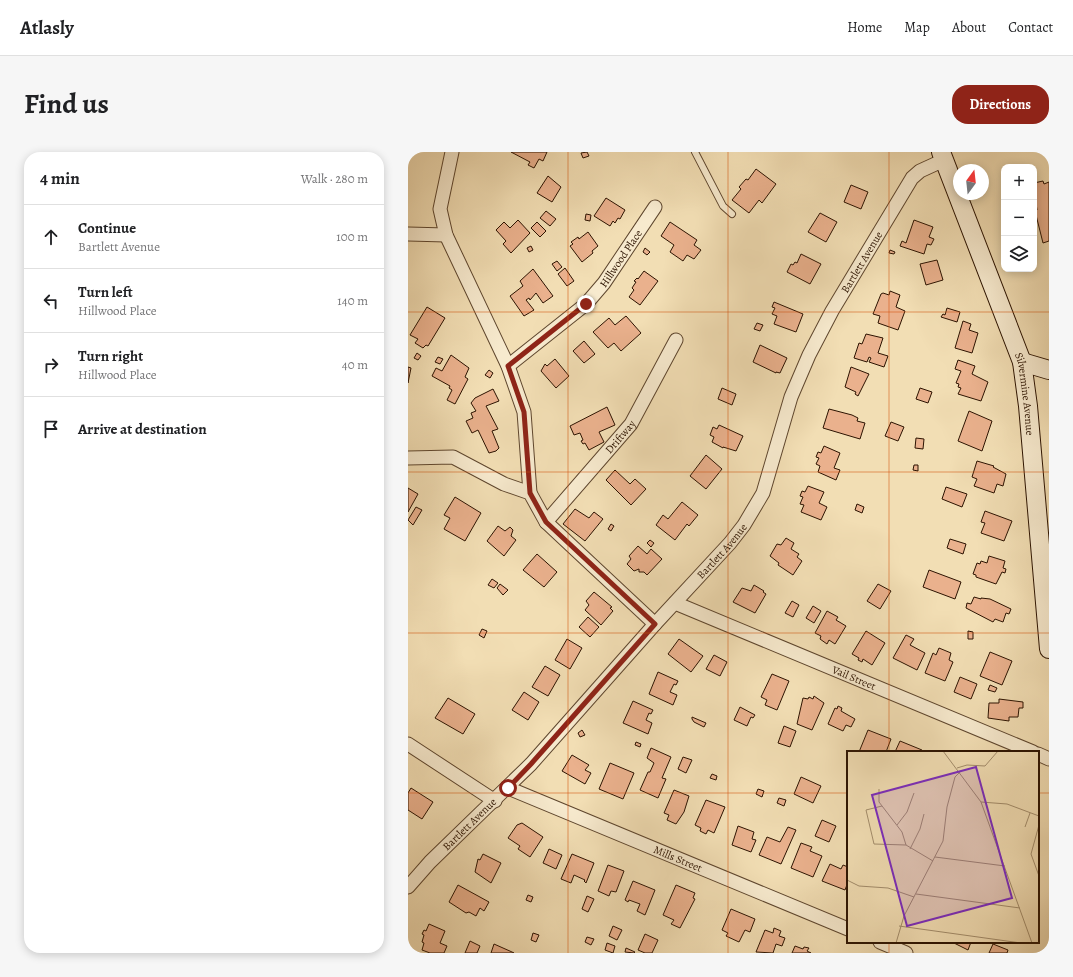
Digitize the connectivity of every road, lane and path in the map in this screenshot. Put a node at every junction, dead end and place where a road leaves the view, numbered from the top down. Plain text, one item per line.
1 (452, 152) edge
2 (695, 152) edge
3 (943, 156) edge
4 (655, 207) dead end
5 (732, 214) dead end
6 (408, 234) edge
7 (446, 235) junction
8 (676, 340) dead end
9 (1022, 362) junction
10 (508, 366) junction
11 (1049, 370) edge
12 (408, 458) edge
13 (530, 493) junction
14 (546, 522) junction
15 (674, 603) junction
16 (655, 624) junction
17 (1049, 649) edge
18 (408, 744) edge
19 (1031, 751) edge
20 (1039, 754) edge
21 (1049, 759) edge
22 (508, 788) junction
23 (495, 801) junction
24 (408, 887) edge
25 (847, 929) edge
26 (882, 943) edge
27 (906, 953) edge

1 - 7 street
2 - 5 lane
3 - 9 street, Silvermine Avenue
3 - 15 street, Bartlett Avenue
4 - 10 street, Hillwood Place
6 - 7 street
7 - 10 street
8 - 14 street, Driftway
9 - 11 street
9 - 17 street, Silvermine Avenue
10 - 13 street
12 - 13 street
13 - 14 street
14 - 16 street
15 - 16 street, Bartlett Avenue
15 - 19 street, Vail Street
16 - 22 street, Bartlett Avenue
18 - 23 street
20 - 21 street
22 - 23 street, Bartlett Avenue
22 - 25 street, Mills Street
23 - 24 street, Bartlett Avenue
26 - 27 street

